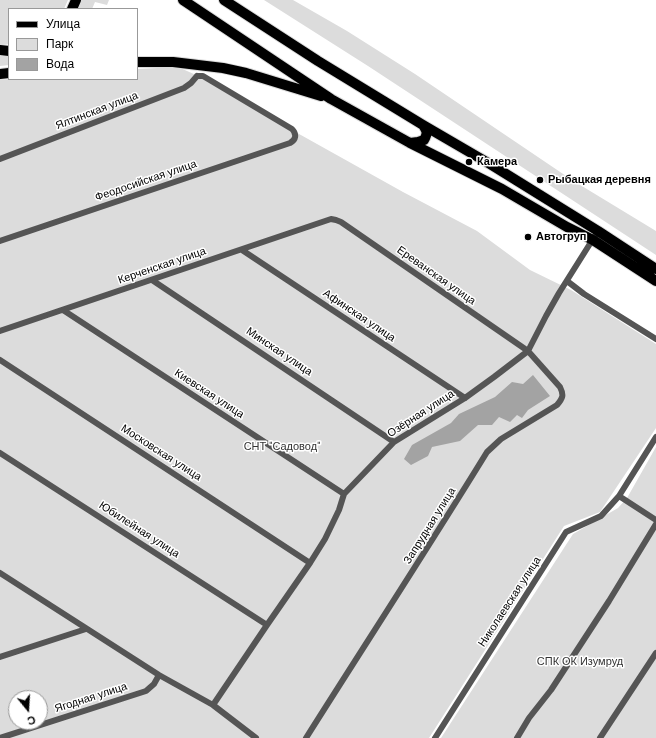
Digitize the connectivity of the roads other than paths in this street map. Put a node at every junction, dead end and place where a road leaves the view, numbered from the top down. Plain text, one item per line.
1 (183, 0) edge
2 (224, 0) edge
3 (231, 0) edge
4 (242, 12) junction
5 (138, 62) edge
6 (198, 64) junction
7 (197, 76) junction
8 (332, 99) junction
9 (423, 125) junction
10 (410, 143) junction
11 (0, 158) edge
12 (331, 219) joint
13 (595, 236) junction
14 (0, 241) edge
15 (242, 250) junction
16 (656, 269) edge
17 (152, 280) junction
18 (567, 281) junction
19 (656, 281) edge
20 (63, 310) junction
21 (0, 331) edge
22 (656, 339) edge
23 (528, 352) junction
24 (0, 360) edge
25 (465, 398) junction
26 (656, 438) edge
27 (394, 442) junction
28 (0, 453) edge
29 (344, 494) junction
30 (618, 496) junction
31 (656, 520) edge
32 (656, 524) edge
33 (310, 563) junction
34 (2, 576) edge
35 (267, 624) junction
36 (86, 629) junction
37 (656, 653) edge
38 (0, 657) edge
39 (159, 675) junction
40 (213, 705) junction
41 (252, 737) edge
42 (0, 738) edge
43 (306, 738) edge
44 (435, 738) edge
45 (517, 738) edge
46 (600, 738) edge

1 - 8 main road
2 - 4 main road
3 - 4 main road
4 - 9 main road
5 - 6 main road
6 - 7 street
6 - 8 main road
7 - 11 street, Ялтинская улица
7 - 14 street, Феодосийская улица
8 - 10 main road
9 - 10 main road
9 - 13 main road
10 - 13 main road
12 - 15 street, Керченская улица
12 - 23 street, Ереванская улица
13 - 16 main road
13 - 18 street, Озёрная улица
13 - 19 main road
15 - 17 street, Керченская улица
15 - 25 street, Афинская улица
17 - 20 street, Керченская улица
17 - 27 street, Минская улица
18 - 22 street
18 - 23 street, Озёрная улица
20 - 21 street, Керченская улица
20 - 29 street, Киевская улица
23 - 25 street, Озёрная улица
23 - 43 street, Запрудная улица
24 - 33 street, Московская улица
25 - 27 street, Озёрная улица
26 - 30 street, Николаевская улица
27 - 29 street, Озёрная улица
28 - 35 street, Юбилейная улица
29 - 33 street, Озёрная улица
30 - 31 street
30 - 44 street, Николаевская улица
32 - 45 street
33 - 35 street, Озёрная улица
34 - 36 street
35 - 40 street, Озёрная улица
36 - 38 street
36 - 39 street
37 - 46 street
39 - 40 street
39 - 42 street, Ягодная улица
40 - 41 street

